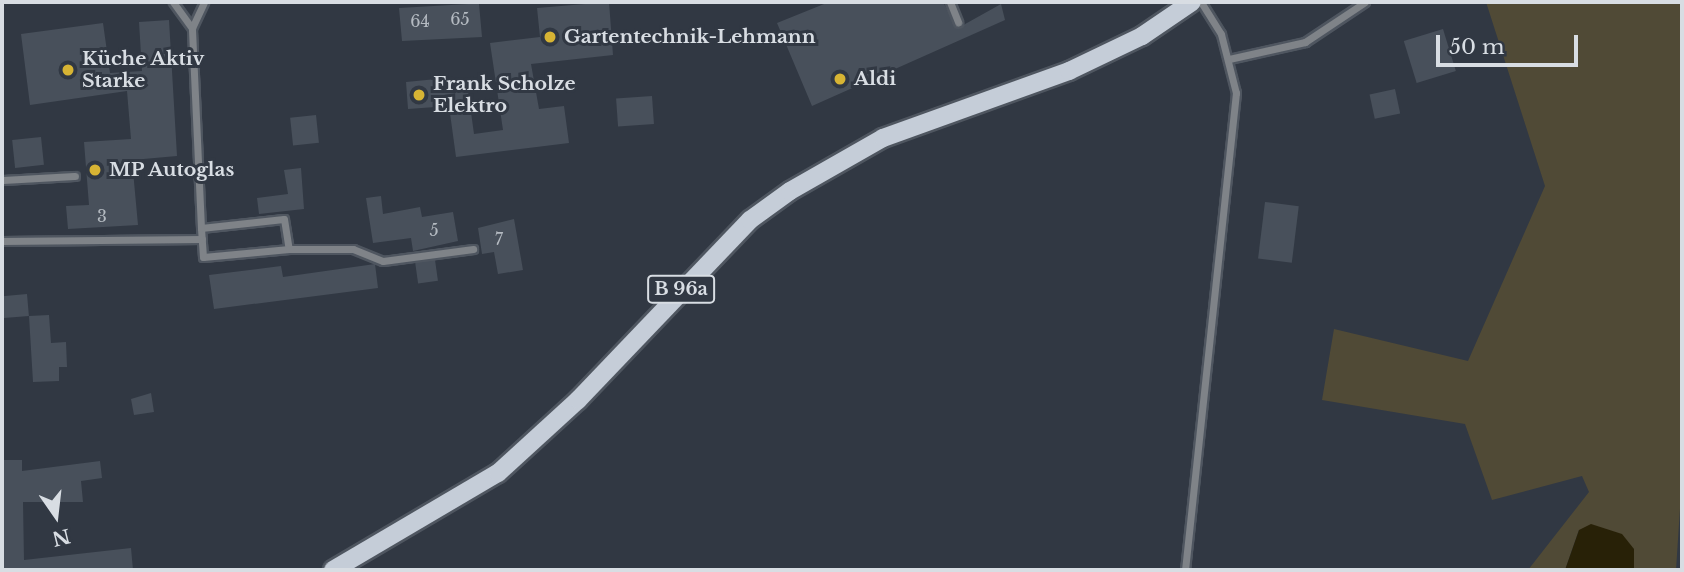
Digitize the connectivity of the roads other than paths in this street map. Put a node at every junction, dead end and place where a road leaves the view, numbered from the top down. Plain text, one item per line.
1 (173, 2) edge
2 (204, 2) edge
3 (950, 2) edge
4 (1192, 2) edge
5 (1201, 2) edge
6 (1365, 2) edge
7 (958, 22) dead end
8 (192, 28) junction
9 (1228, 59) junction
10 (75, 176) dead end
11 (2, 180) edge
12 (201, 228) junction
13 (202, 239) junction
14 (2, 241) edge
15 (289, 249) junction
16 (473, 249) dead end
17 (333, 570) edge
18 (1185, 570) edge

1 - 8 lane
2 - 8 lane
3 - 7 lane
4 - 17 main road, B 96a
5 - 9 lane
6 - 9 lane
8 - 12 lane
9 - 18 lane
10 - 11 lane
12 - 13 lane
12 - 15 lane
13 - 14 lane
13 - 15 lane
15 - 16 lane

